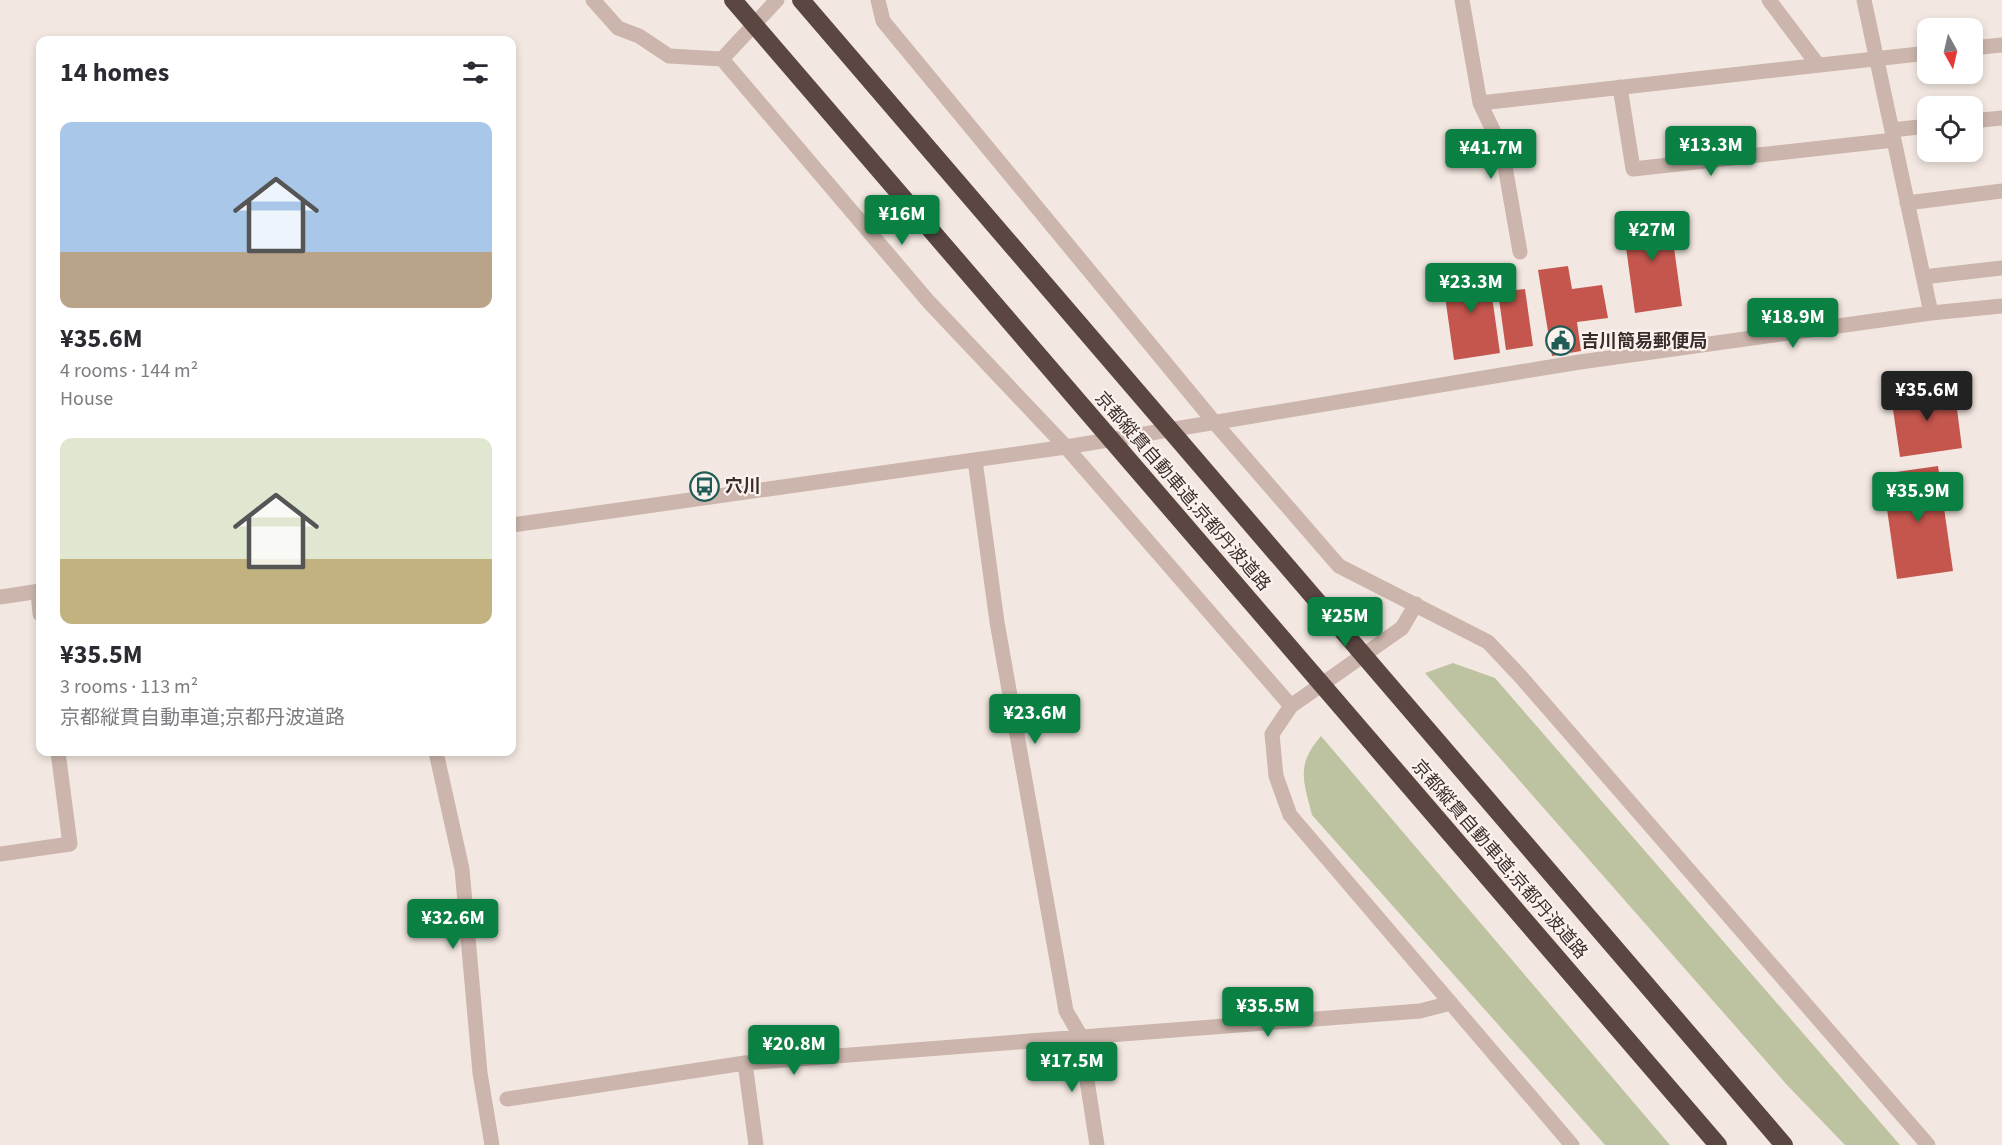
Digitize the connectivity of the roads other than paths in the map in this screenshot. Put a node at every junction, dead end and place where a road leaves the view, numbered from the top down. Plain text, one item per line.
1 (593, 0) edge
2 (777, 0) edge
3 (801, 0) edge
4 (878, 0) edge
5 (1462, 0) edge
6 (1769, 0) edge
7 (1864, 0) edge
8 (736, 3) edge
9 (2002, 45) edge
10 (1983, 47) edge
11 (1917, 54) edge
12 (722, 59) junction
13 (1876, 59) junction
14 (1818, 65) junction
15 (1620, 87) junction
16 (1480, 103) junction
17 (2002, 118) edge
18 (1983, 120) edge
19 (1917, 129) edge
20 (1893, 135) junction
21 (2002, 191) edge
22 (1907, 203) junction
23 (1520, 252) dead end
24 (2002, 268) edge
25 (1923, 277) junction
26 (2002, 306) edge
27 (1930, 313) junction
28 (1215, 423) junction
29 (1066, 447) junction
30 (975, 460) junction
31 (516, 524) edge
32 (36, 592) edge
33 (0, 597) edge
34 (1416, 604) junction
35 (1291, 706) junction
36 (59, 756) edge
37 (437, 756) edge
38 (0, 854) edge
39 (1451, 1003) junction
40 (1080, 1035) junction
41 (745, 1063) junction
42 (507, 1099) dead end
43 (492, 1145) edge
44 (756, 1145) edge
45 (1097, 1145) edge
46 (1572, 1145) edge
47 (1718, 1145) edge
48 (1784, 1145) edge
49 (1928, 1145) edge

1 - 12 street
2 - 12 street
3 - 48 highway, 京都縦貫自動車道;京都丹波道路
4 - 28 street
5 - 16 street
6 - 14 street
7 - 13 street
8 - 47 highway, 京都縦貫自動車道;京都丹波道路
9 - 10 street
11 - 13 street
12 - 29 street
13 - 14 street
13 - 20 street
14 - 15 street
15 - 16 street
15 - 20 street
16 - 23 street
17 - 18 street
19 - 20 street
20 - 22 street
21 - 22 street
22 - 25 street
24 - 25 street
25 - 27 street
26 - 27 street
27 - 28 street
28 - 29 street
28 - 34 street
29 - 30 street
29 - 35 street
30 - 31 street
30 - 40 street
32 - 33 street
34 - 35 street
34 - 49 street
35 - 39 street
36 - 38 street
37 - 43 street
39 - 40 street
39 - 46 street
40 - 41 street
40 - 45 street
41 - 42 street
41 - 44 street

